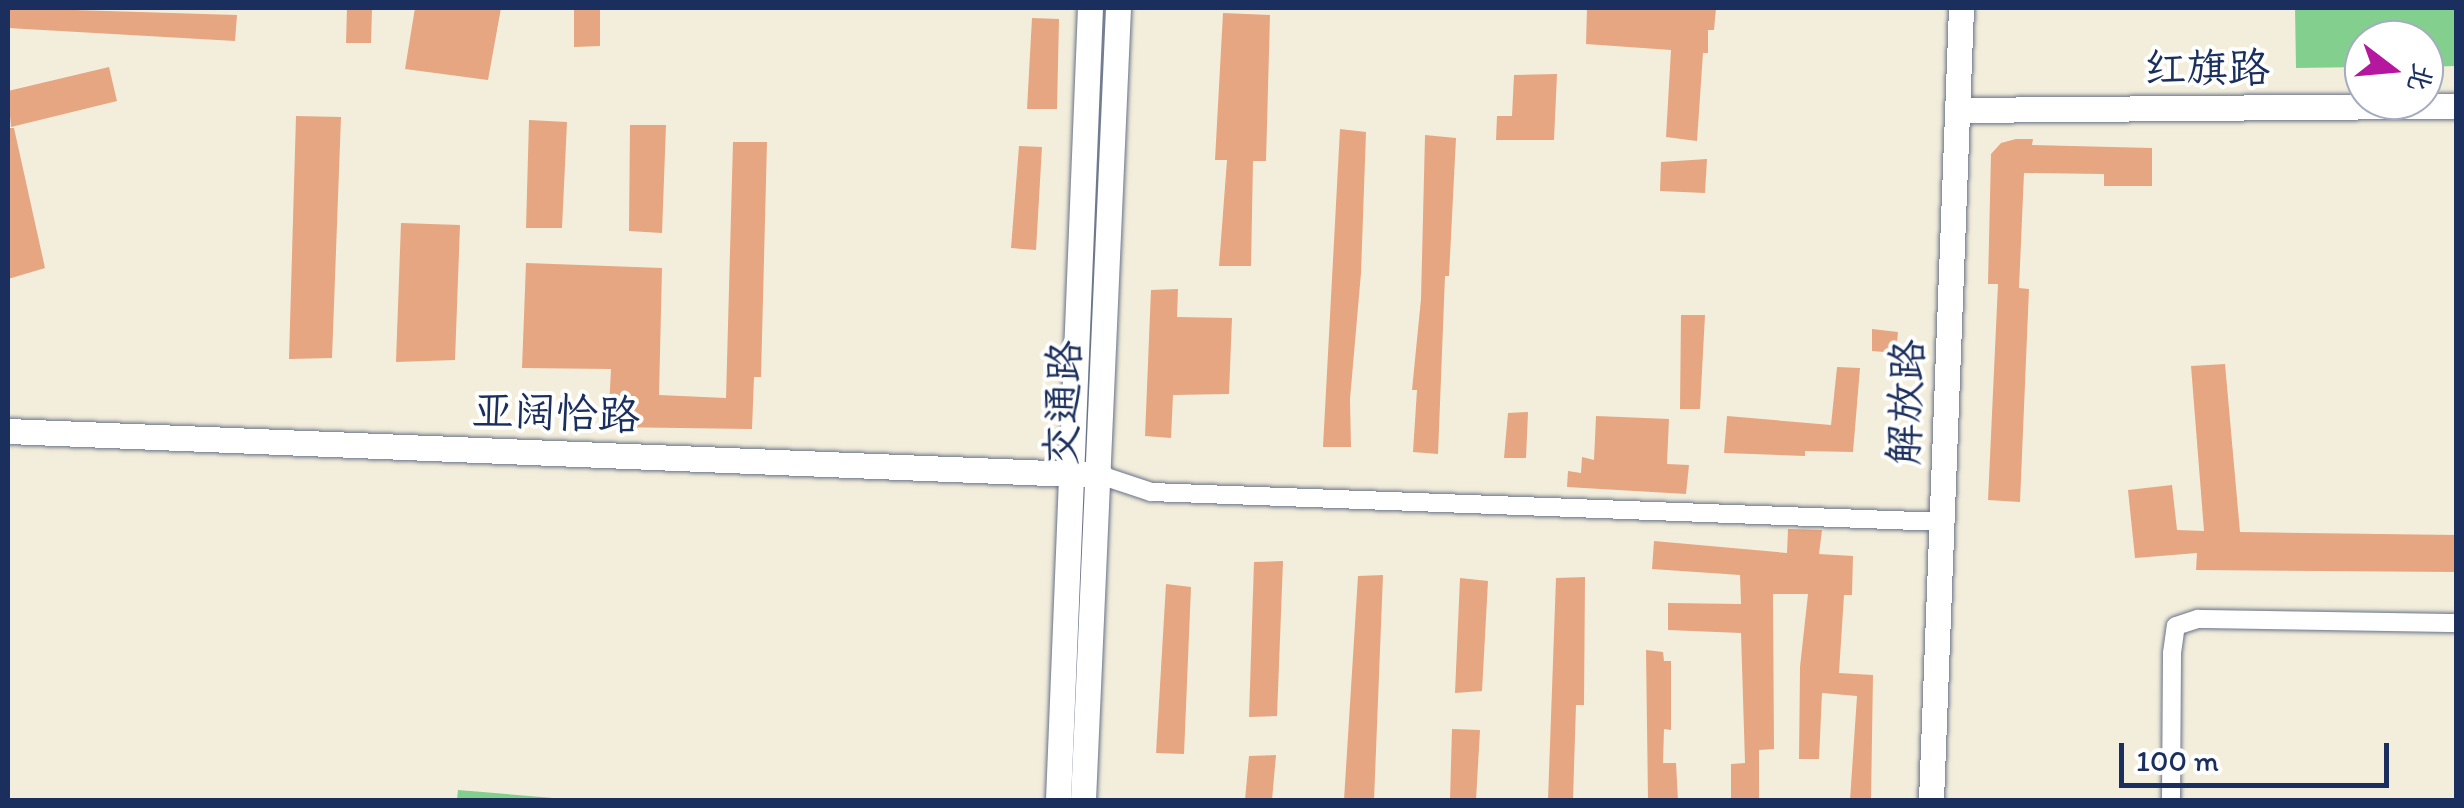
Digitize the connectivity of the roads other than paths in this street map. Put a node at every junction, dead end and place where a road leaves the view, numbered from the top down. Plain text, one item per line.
1 (1090, 8) edge
2 (1118, 8) edge
3 (1961, 8) edge
4 (2456, 106) edge
5 (1958, 110) junction
6 (8, 431) edge
7 (1072, 474) junction
8 (1100, 476) junction
9 (1942, 522) junction
10 (2456, 623) edge
11 (1058, 800) edge
12 (1083, 800) edge
13 (1931, 800) edge
14 (2171, 800) edge

1 - 7 street
2 - 8 street, 交通路
3 - 5 street, 解放路
4 - 5 street, 红旗路
5 - 9 street, 解放路
6 - 7 street, 亚阔恰路
7 - 8 street, 亚阔恰路
7 - 11 street
8 - 9 street
8 - 12 street, 交通路
9 - 13 street, 解放路
10 - 14 street

